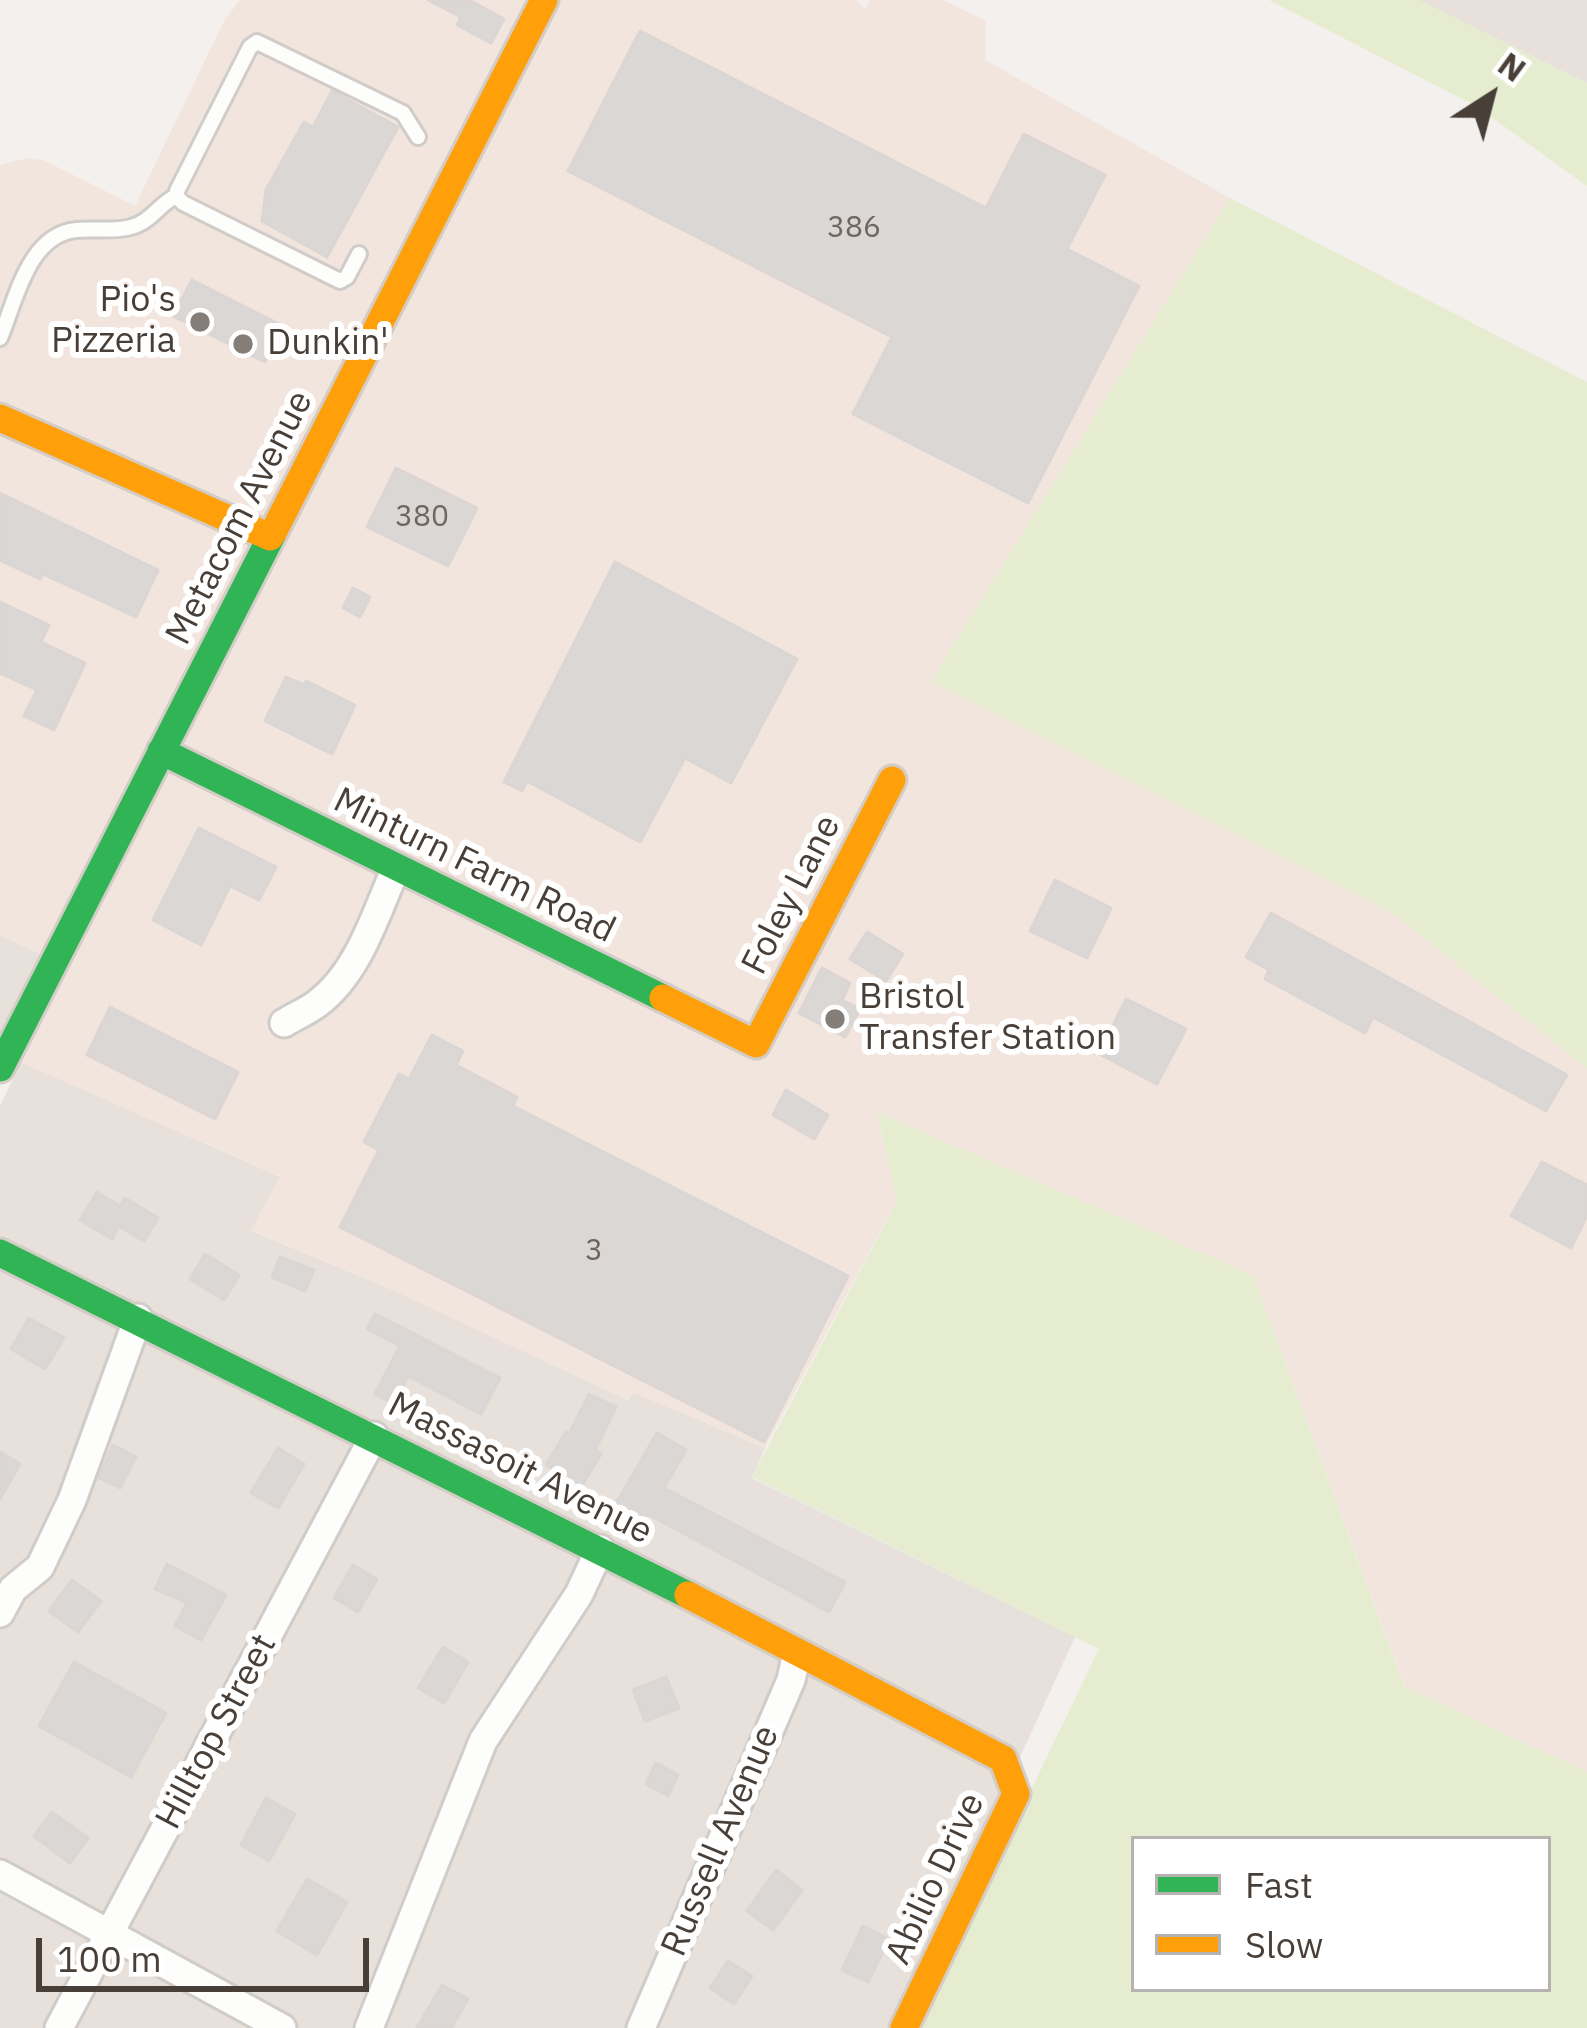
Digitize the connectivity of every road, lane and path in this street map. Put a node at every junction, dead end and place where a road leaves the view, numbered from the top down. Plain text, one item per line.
1 (544, 0) edge
2 (418, 137) dead end
3 (176, 196) junction
4 (359, 254) dead end
5 (0, 338) edge
6 (0, 418) edge
7 (270, 537) junction
8 (161, 751) junction
9 (892, 780) dead end
10 (397, 868) junction
11 (284, 1023) dead end
12 (756, 1043) joint
13 (0, 1068) edge
14 (0, 1252) edge
15 (138, 1318) junction
16 (374, 1436) junction
17 (600, 1549) junction
18 (0, 1613) edge
19 (797, 1653) junction
20 (1003, 1759) joint
21 (0, 1874) edge
22 (112, 1932) junction
23 (58, 2028) edge
24 (282, 2028) edge
25 (369, 2028) edge
26 (641, 2028) edge
27 (904, 2028) edge

1 - 7 street, Metacom Avenue
2 - 3 lane
3 - 4 lane
3 - 5 lane
6 - 7 street
7 - 8 street, Metacom Avenue
8 - 10 street, Minturn Farm Road
8 - 13 street, Metacom Avenue
9 - 12 street, Foley Lane
10 - 11 street
10 - 12 street, Minturn Farm Road
14 - 15 street, Massasoit Avenue
15 - 16 street, Massasoit Avenue
15 - 18 street
16 - 17 street, Massasoit Avenue
16 - 22 street, Hilltop Street
17 - 19 street, Massasoit Avenue
17 - 25 street
19 - 20 street, Massasoit Avenue
19 - 26 street, Russell Avenue
20 - 27 street, Abilio Drive
21 - 22 street
22 - 23 street, Hilltop Street
22 - 24 street

